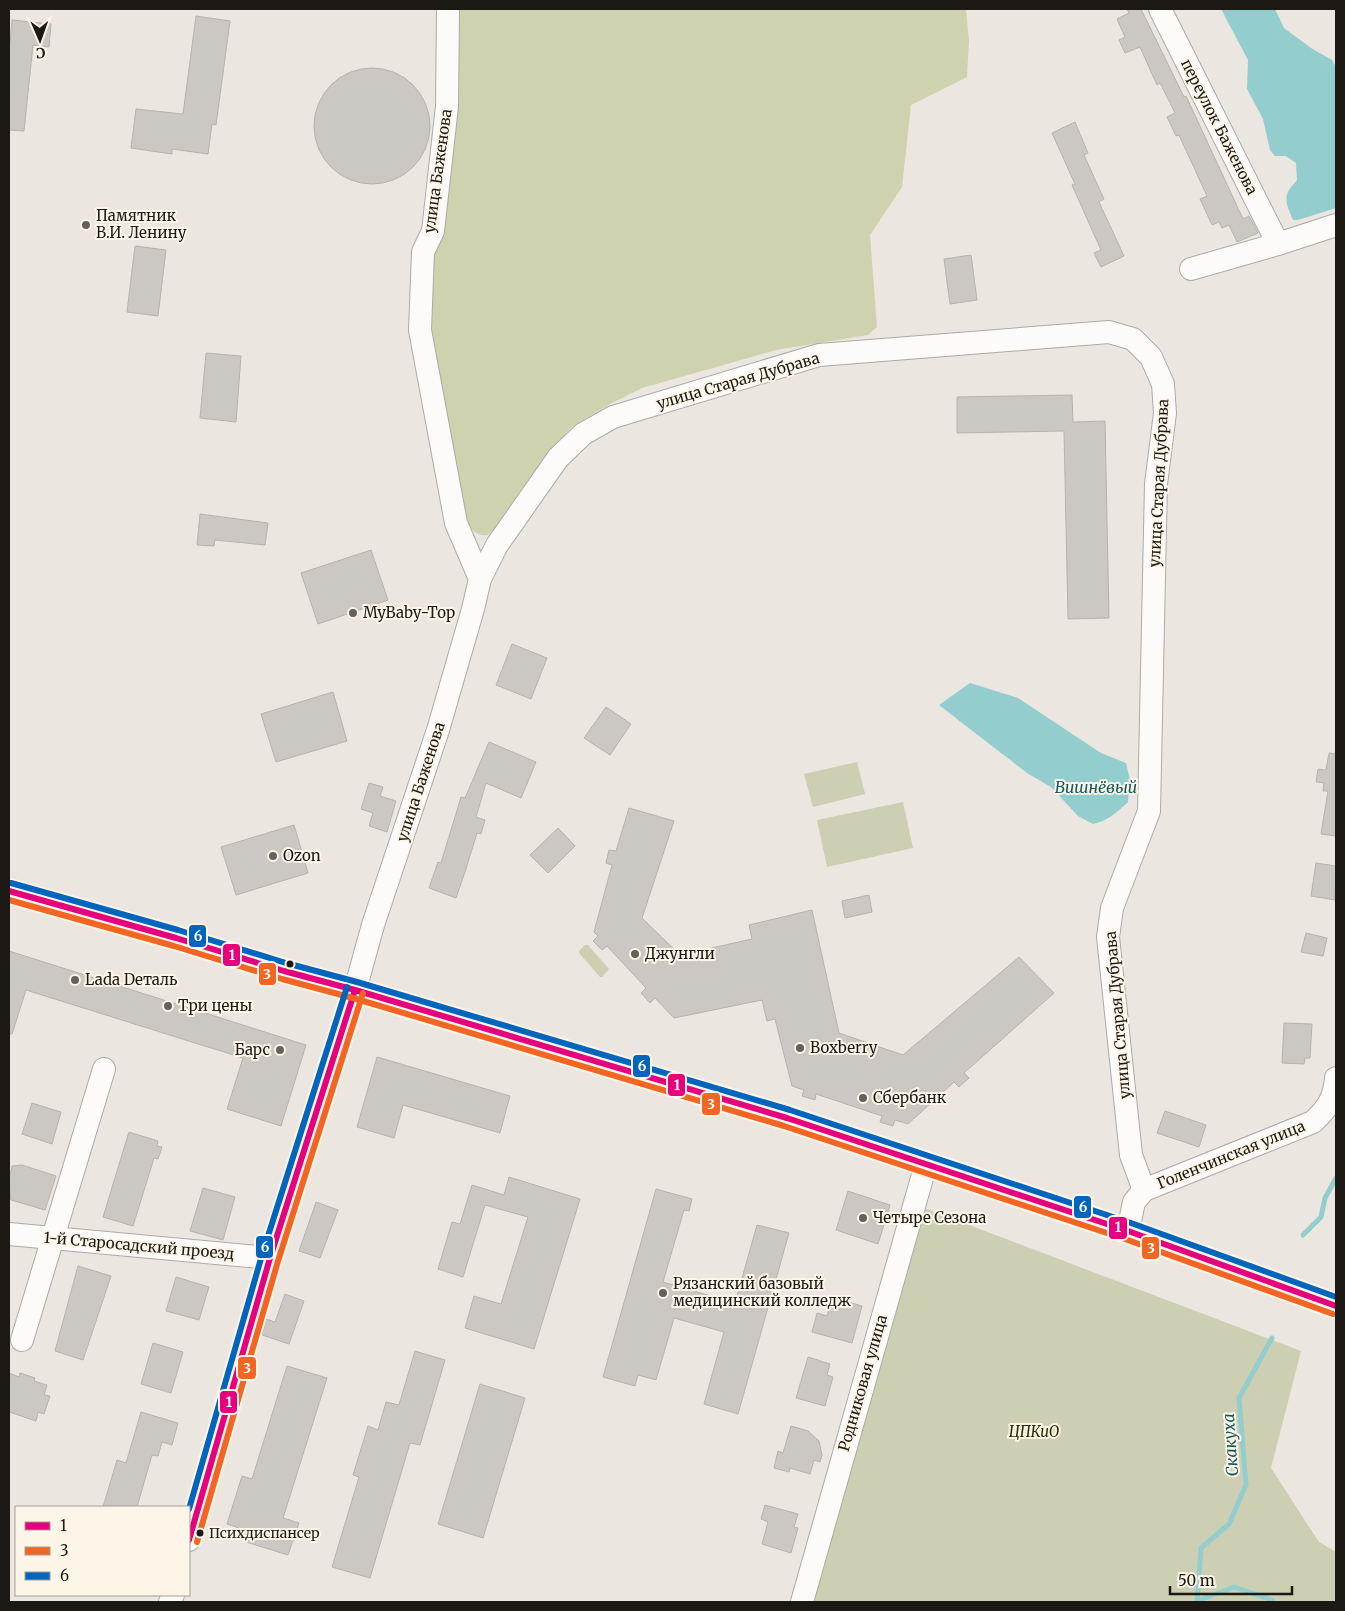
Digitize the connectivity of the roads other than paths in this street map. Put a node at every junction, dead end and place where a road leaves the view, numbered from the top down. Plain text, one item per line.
1 (448, 9) edge
2 (1160, 9) edge
3 (1336, 225) edge
4 (1278, 244) junction
5 (1191, 269) dead end
6 (480, 579) junction
7 (9, 891) edge
8 (355, 990) junction
9 (104, 1069) dead end
10 (1336, 1078) edge
11 (926, 1164) junction
12 (1144, 1190) junction
13 (1128, 1231) junction
14 (9, 1234) edge
15 (53, 1238) junction
16 (270, 1258) junction
17 (1336, 1306) edge
18 (22, 1340) dead end
19 (190, 1537) edge
20 (802, 1602) edge

1 - 6 street, улица Баженова
2 - 4 street, переулок Баженова
3 - 4 street
4 - 5 street
6 - 8 street, улица Баженова
6 - 12 street, улица Старая Дубрава
7 - 8 street
8 - 11 street
8 - 16 street, улица Баженова
9 - 15 street
10 - 12 street, Голенчинская улица
11 - 13 street
11 - 20 street, Родниковая улица
12 - 13 street, Голенчинская улица
13 - 17 street
14 - 15 street, 1-й Старосадский проезд
15 - 16 street, 1-й Старосадский проезд
15 - 18 street
16 - 19 street, улица Баженова

